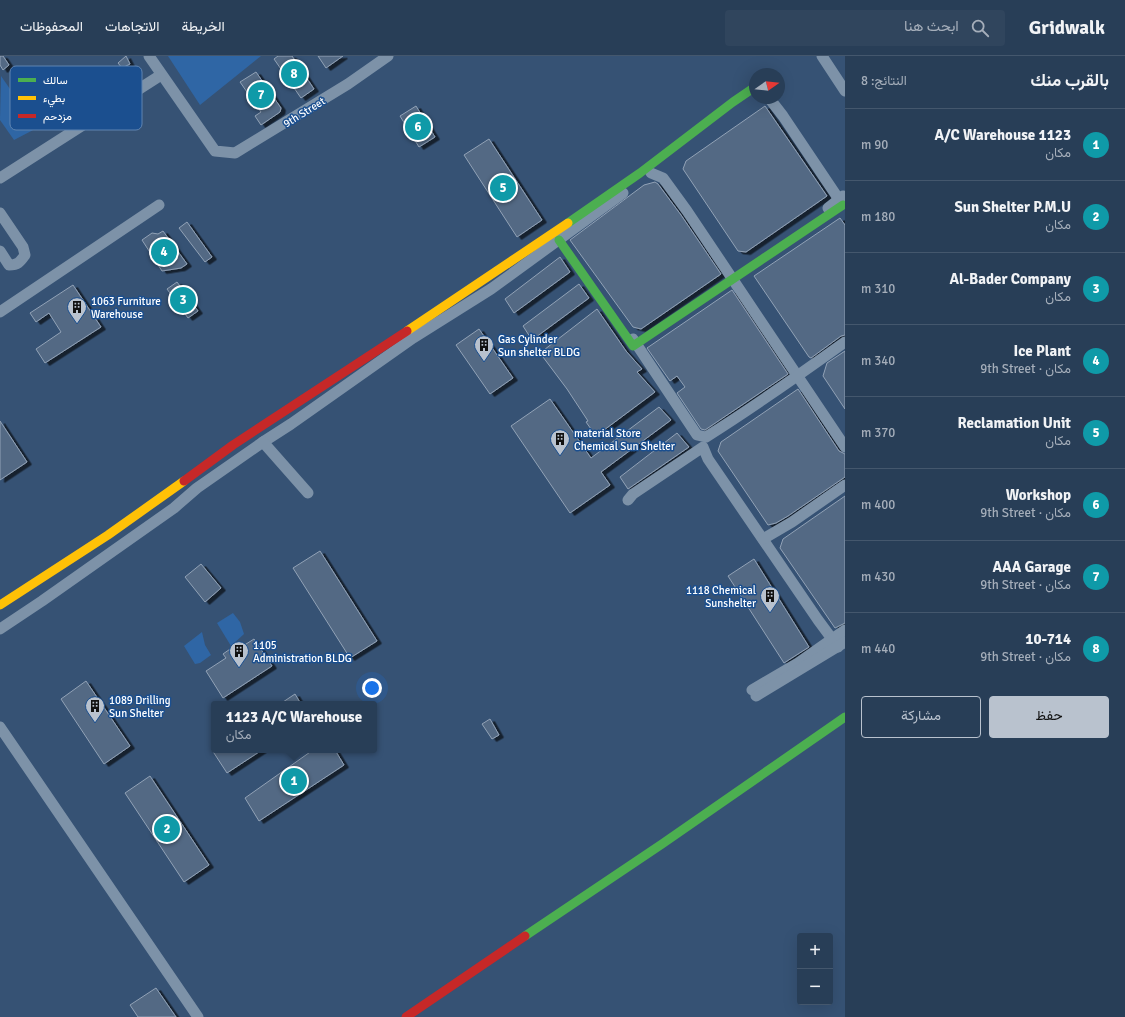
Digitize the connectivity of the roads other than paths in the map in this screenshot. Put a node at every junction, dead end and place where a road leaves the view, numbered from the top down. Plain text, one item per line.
1 (149, 56) edge
2 (388, 56) edge
3 (822, 56) edge
4 (161, 75) junction
5 (142, 87) edge
6 (749, 91) edge
7 (845, 91) edge
8 (749, 100) edge
9 (774, 104) edge
10 (781, 104) edge
11 (75, 130) edge
12 (659, 163) junction
13 (651, 173) junction
14 (0, 178) edge
15 (843, 201) edge
16 (159, 205) dead end
17 (0, 213) edge
18 (561, 238) junction
19 (0, 251) edge
20 (733, 275) junction
21 (0, 312) edge
22 (633, 342) junction
23 (845, 342) edge
24 (845, 348) edge
25 (801, 376) junction
26 (845, 437) edge
27 (264, 442) junction
28 (702, 442) junction
29 (845, 447) edge
30 (845, 485) edge
31 (845, 491) edge
32 (308, 493) dead end
33 (626, 497) dead end
34 (766, 541) junction
35 (0, 605) edge
36 (0, 629) edge
37 (845, 630) edge
38 (838, 642) edge
39 (754, 693) dead end
40 (845, 717) edge
41 (0, 726) edge
42 (198, 1017) edge
43 (406, 1017) edge

1 - 4 street
2 - 4 street, 9th Street
3 - 7 street
4 - 5 street
6 - 12 street
8 - 12 street
9 - 15 street
10 - 15 street
11 - 14 street
12 - 13 street
12 - 20 street
12 - 35 street
13 - 18 street
13 - 20 street
15 - 20 street
16 - 21 street
17 - 19 street
18 - 22 street
18 - 27 street
20 - 22 street
20 - 25 street
22 - 28 street
23 - 25 street
24 - 25 street
25 - 26 street
25 - 28 street
25 - 29 street
27 - 32 street
27 - 36 street
28 - 33 street
28 - 34 street
30 - 34 street
31 - 34 street
34 - 38 street
37 - 38 street
38 - 39 street
40 - 43 street
41 - 42 street

